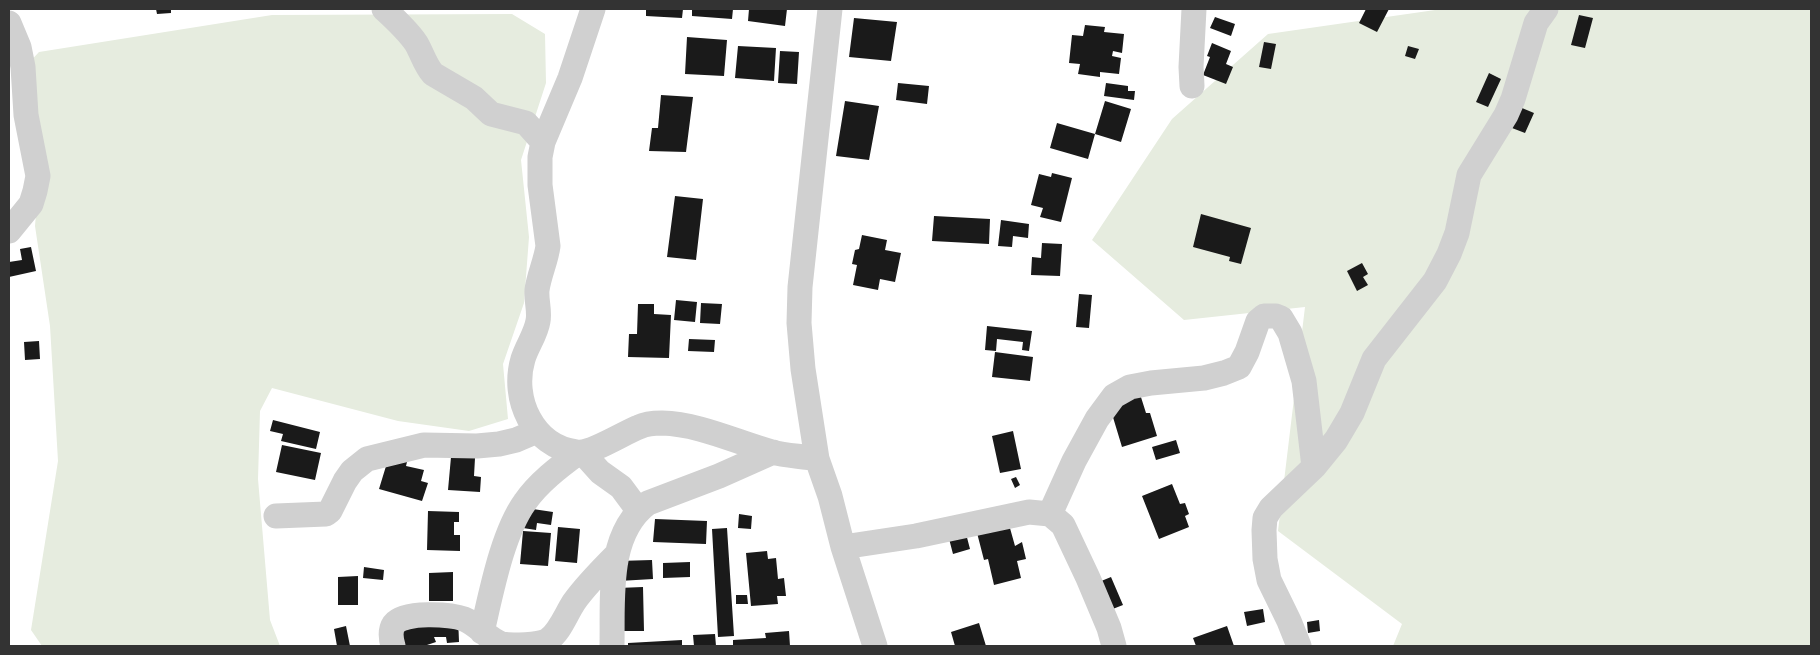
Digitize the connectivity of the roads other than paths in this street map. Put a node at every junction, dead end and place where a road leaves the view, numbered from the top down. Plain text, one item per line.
1 (384, 9) edge
2 (593, 9) edge
3 (830, 9) edge
4 (1194, 9) edge
5 (1546, 9) edge
6 (9, 23) edge
7 (1192, 86) dead end
8 (543, 142) junction
9 (9, 231) edge
10 (537, 431) junction
11 (580, 452) junction
12 (773, 452) junction
13 (817, 459) junction
14 (1314, 467) junction
15 (638, 510) junction
16 (1050, 514) junction
17 (276, 516) dead end
18 (843, 547) junction
19 (617, 554) junction
20 (482, 632) junction
21 (393, 646) edge
22 (612, 646) edge
23 (875, 646) edge
24 (1114, 646) edge
25 (1298, 646) edge

1 - 8 street
2 - 8 street
3 - 13 street
4 - 7 street
5 - 14 street
6 - 9 street
8 - 10 street
10 - 11 street
10 - 17 street
11 - 12 street
11 - 15 street
11 - 20 street
12 - 13 street
12 - 15 street
13 - 18 street
14 - 16 street
14 - 25 street
15 - 19 street
16 - 18 street
16 - 24 street
18 - 23 street
19 - 20 street
19 - 22 street
20 - 21 street

